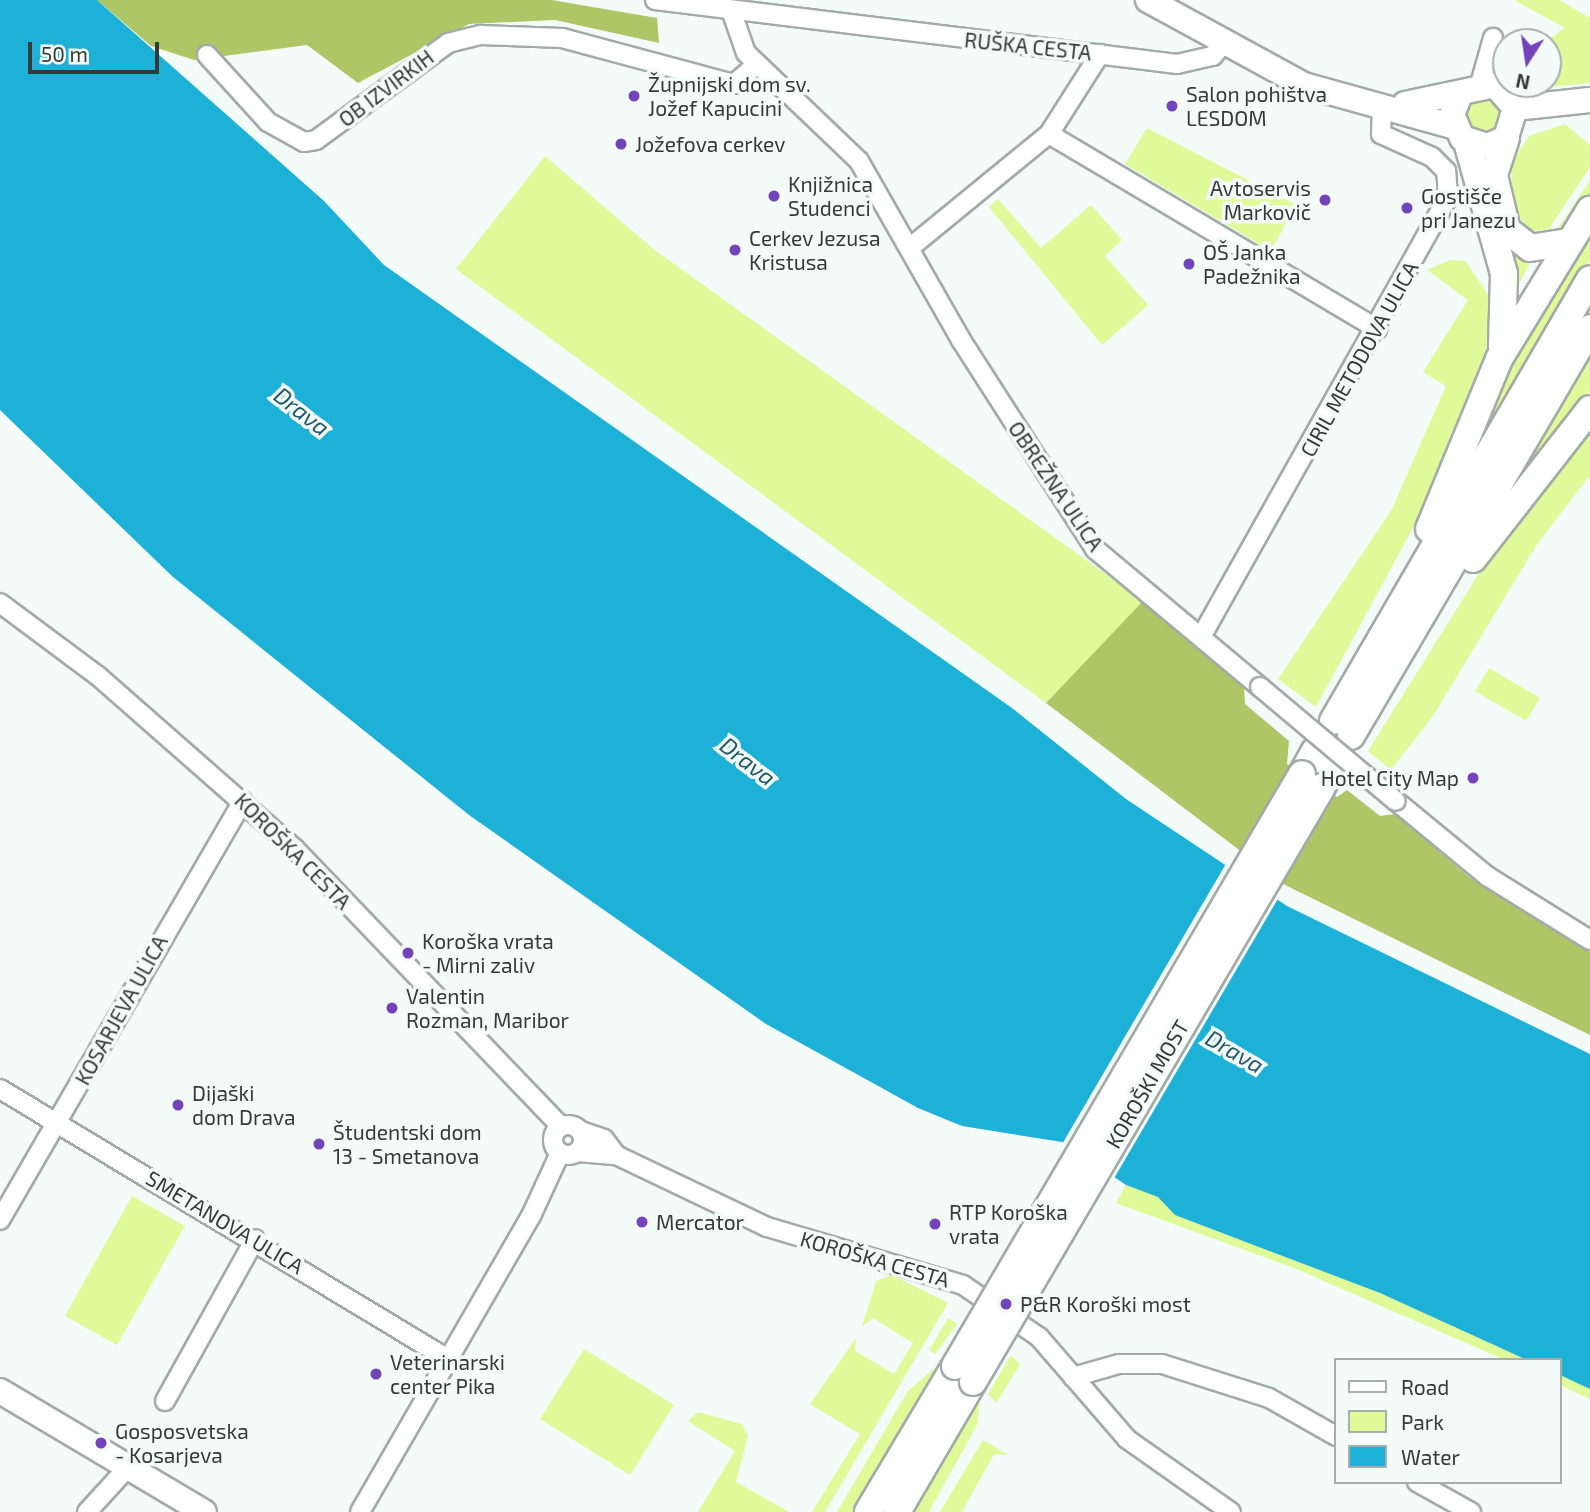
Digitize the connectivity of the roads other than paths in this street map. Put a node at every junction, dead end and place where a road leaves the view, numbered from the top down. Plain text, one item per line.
1 (655, 0) edge
2 (1148, 0) edge
3 (732, 13) junction
4 (1492, 40) edge
5 (1223, 43) junction
6 (1100, 54) junction
7 (207, 55) dead end
8 (756, 65) junction
9 (1470, 89) junction
10 (1590, 100) edge
11 (1382, 104) junction
12 (1515, 108) junction
13 (1049, 134) junction
14 (1461, 134) junction
15 (1506, 138) junction
16 (1590, 210) edge
17 (1568, 242) junction
18 (912, 246) junction
19 (1590, 279) edge
20 (1590, 328) edge
21 (1377, 329) junction
22 (1499, 359) junction
23 (1590, 409) edge
24 (0, 603) edge
25 (1414, 607) junction
26 (1201, 637) junction
27 (1342, 729) dead end
28 (1318, 769) dead end
29 (243, 800) junction
30 (1590, 940) edge
31 (0, 1089) edge
32 (57, 1123) junction
33 (561, 1126) junction
34 (580, 1131) junction
35 (569, 1152) junction
36 (616, 1155) junction
37 (0, 1220) edge
38 (255, 1239) junction
39 (448, 1359) junction
40 (964, 1374) junction
41 (1073, 1377) junction
42 (0, 1391) edge
43 (165, 1401) dead end
44 (1334, 1435) edge
45 (130, 1466) junction
46 (1421, 1484) edge
47 (87, 1512) edge
48 (204, 1512) edge
49 (360, 1512) edge
50 (868, 1512) edge
51 (897, 1512) edge
52 (1231, 1512) edge
53 (1471, 1512) edge

1 - 3 street, RUŠKA CESTA
2 - 5 street
3 - 6 street, RUŠKA CESTA
3 - 8 street, OBREŽNA ULICA
4 - 9 street
5 - 6 street, RUŠKA CESTA
5 - 11 street
6 - 13 street
7 - 8 street, OB IZVIRKIH
8 - 18 street, OBREŽNA ULICA
9 - 11 street
9 - 12 street
9 - 14 street
10 - 12 street
11 - 14 street
11 - 21 street, CIRIL METODOVA ULICA
12 - 15 street
13 - 18 street
13 - 21 street
14 - 15 street
14 - 22 main road
15 - 17 main road
16 - 17 main road
17 - 22 main road
18 - 26 street, OBREŽNA ULICA
19 - 25 main road
20 - 25 main road
21 - 26 street, CIRIL METODOVA ULICA
22 - 25 main road
23 - 25 main road
24 - 29 street, KOROŠKA CESTA
25 - 27 main road
26 - 30 street, OBREŽNA ULICA, bridge
28 - 40 main road, KOROŠKI MOST, bridge
29 - 32 street, KOSARJEVA ULICA
29 - 33 street, KOROŠKA CESTA
31 - 32 street, SMETANOVA ULICA
32 - 37 street, KOSARJEVA ULICA
32 - 38 street, SMETANOVA ULICA
33 - 34 street
33 - 35 street
34 - 35 street
34 - 36 street
35 - 36 street, KOROŠKA CESTA
35 - 39 street
36 - 41 street, KOROŠKA CESTA
38 - 39 street, SMETANOVA ULICA
38 - 43 street
39 - 49 street
40 - 50 main road
40 - 51 main road
41 - 44 street
41 - 52 street, KOROŠKA CESTA
42 - 45 street
45 - 47 street
45 - 48 street
46 - 53 street

